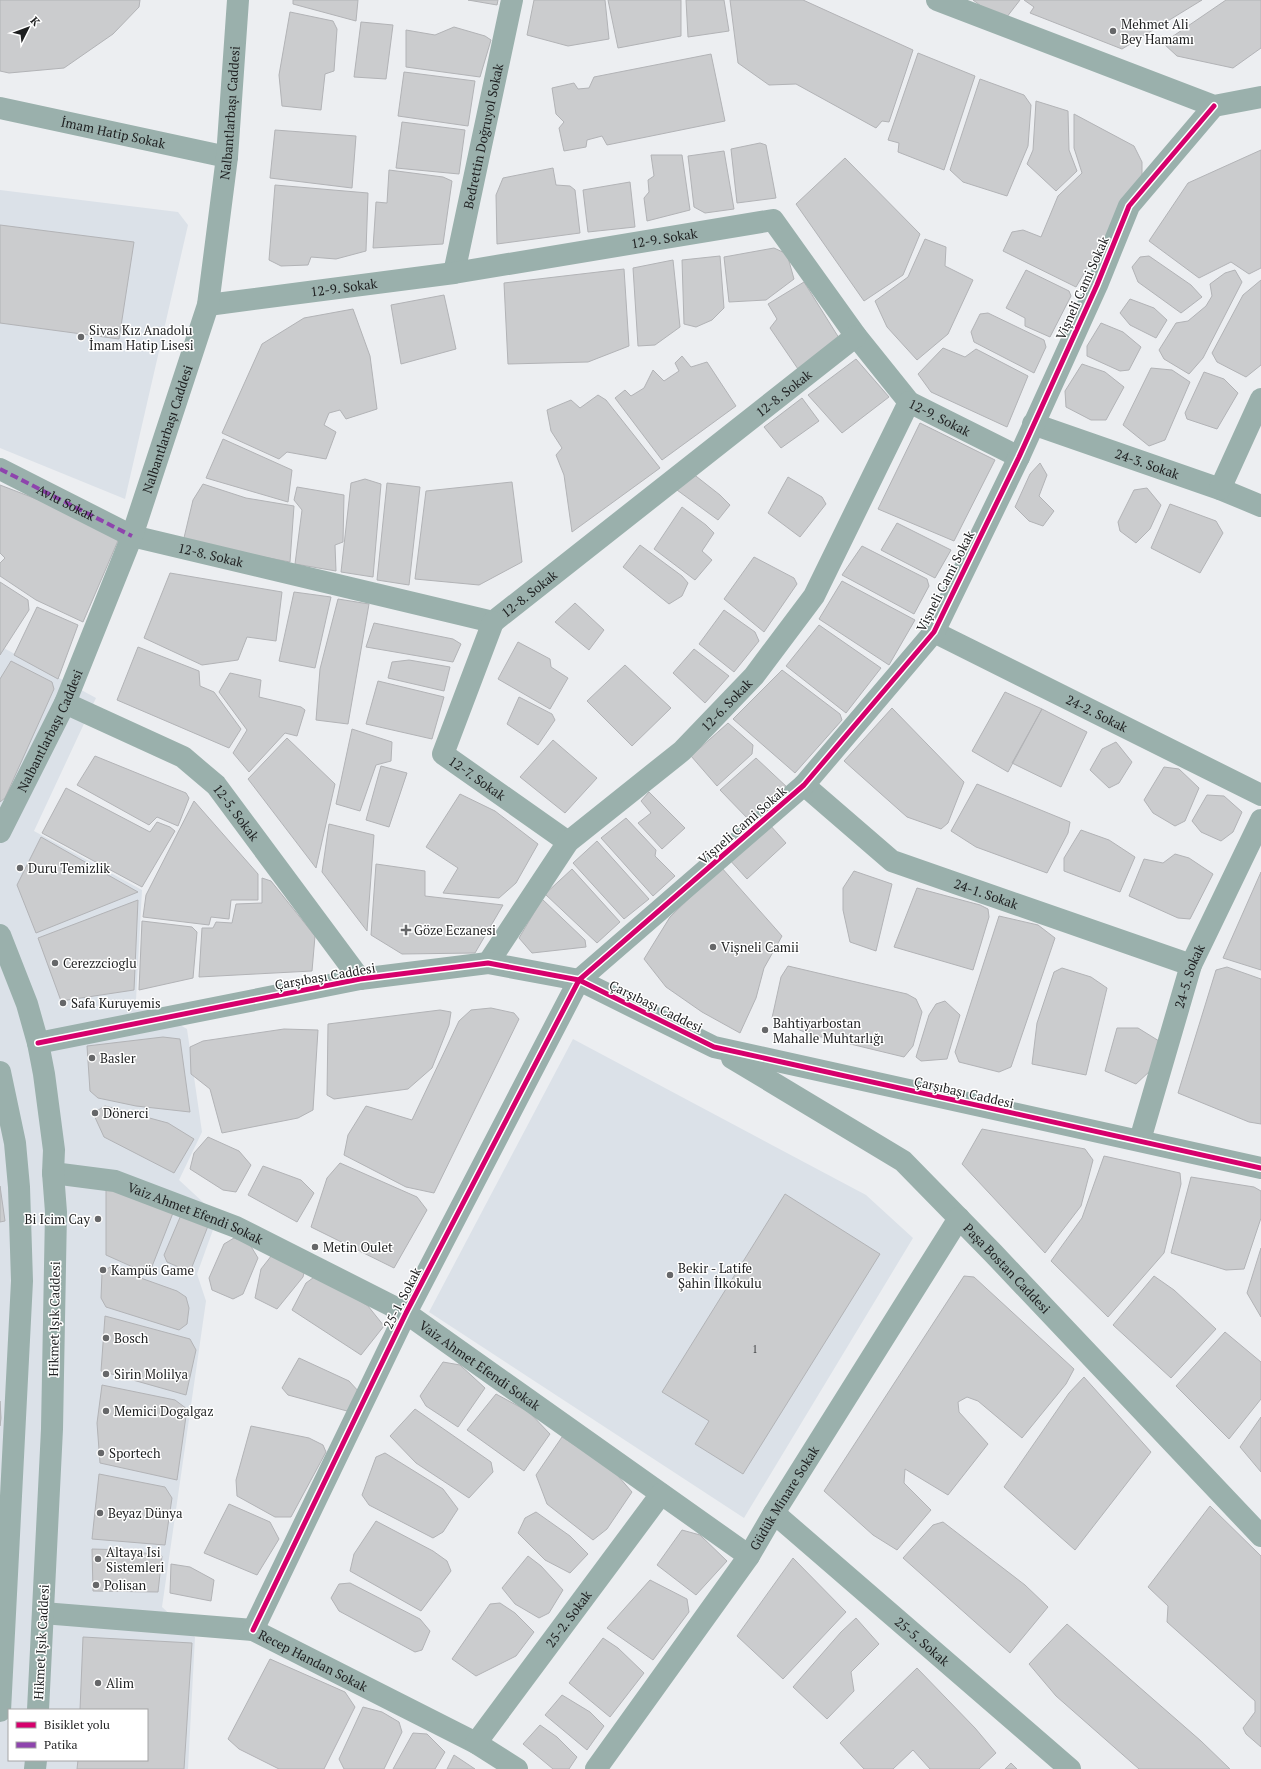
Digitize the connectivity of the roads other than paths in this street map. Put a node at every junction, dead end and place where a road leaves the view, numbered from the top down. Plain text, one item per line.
1 (238, 0) edge
2 (512, 0) edge
3 (937, 0) edge
4 (1261, 97) edge
5 (1214, 106) junction
6 (0, 108) edge
7 (227, 157) junction
8 (454, 273) junction
9 (208, 305) junction
10 (856, 336) junction
11 (1261, 399) edge
12 (909, 402) junction
13 (1033, 424) junction
14 (1019, 458) junction
15 (0, 468) edge
16 (1220, 489) junction
17 (1261, 506) edge
18 (132, 536) junction
19 (493, 622) junction
20 (934, 632) junction
21 (65, 704) junction
22 (804, 785) junction
23 (1261, 795) edge
24 (1261, 820) edge
25 (0, 832) edge
26 (568, 842) junction
27 (0, 935) edge
28 (488, 963) junction
29 (1191, 965) junction
30 (360, 979) junction
31 (579, 980) junction
32 (38, 1043) junction
33 (714, 1047) junction
34 (0, 1072) edge
35 (1140, 1140) junction
36 (1261, 1168) edge
37 (53, 1173) junction
38 (959, 1218) junction
39 (406, 1313) junction
40 (661, 1494) junction
41 (774, 1513) junction
42 (1261, 1536) edge
43 (749, 1556) junction
44 (43, 1613) junction
45 (253, 1630) junction
46 (38, 1709) edge
47 (0, 1711) edge
48 (476, 1743) junction
49 (517, 1769) edge
50 (596, 1769) edge
51 (1070, 1769) edge

1 - 7 street, Nalbantlarbaşı Caddesi
2 - 8 street, Bedrettin Doğruyol Sokak
3 - 5 street
4 - 5 street
5 - 13 street, Vişneli Cami Sokak
6 - 7 street, İmam Hatip Sokak
7 - 9 street, Nalbantlarbaşı Caddesi
8 - 9 street, 12-9. Sokak
8 - 10 street, 12-9. Sokak
9 - 18 street, Nalbantlarbaşı Caddesi
10 - 12 street, 12-9. Sokak
10 - 19 street, 12-8. Sokak
11 - 16 street
12 - 14 street, 12-9. Sokak
12 - 26 street, 12-6. Sokak
13 - 14 street, Vişneli Cami Sokak
13 - 16 street, 24-3. Sokak
14 - 20 street, Vişneli Cami Sokak
15 - 18 street, Avlu Sokak
16 - 17 street, 24-3. Sokak
18 - 19 street, 12-8. Sokak
18 - 21 street, Nalbantlarbaşı Caddesi
19 - 26 street, 12-7. Sokak
20 - 22 street, Vişneli Cami Sokak
20 - 23 street, 24-2. Sokak
21 - 25 street, Nalbantlarbaşı Caddesi
21 - 30 street, 12-5. Sokak
22 - 29 street, 24-1. Sokak
22 - 31 street, Vişneli Cami Sokak
24 - 29 street, 24-5. Sokak
26 - 28 street, 12-6. Sokak
27 - 32 street, Hikmet Işık Caddesi
28 - 30 street, Çarşıbaşı Caddesi
28 - 31 street, Çarşıbaşı Caddesi
29 - 35 street, 24-5. Sokak
30 - 32 street, Çarşıbaşı Caddesi
31 - 33 street, Çarşıbaşı Caddesi
31 - 39 street, 25-1. Sokak
32 - 37 street, Hikmet Işık Caddesi
33 - 35 street, Çarşıbaşı Caddesi
33 - 38 street, Paşa Bostan Caddesi
34 - 47 street
35 - 36 street, Çarşıbaşı Caddesi
37 - 39 street, Vaiz Ahmet Efendi Sokak
37 - 44 street, Hikmet Işık Caddesi
38 - 41 street, Güdük Minare Sokak
38 - 42 street, Paşa Bostan Caddesi
39 - 40 street, Vaiz Ahmet Efendi Sokak
39 - 45 street, 25-1. Sokak
40 - 43 street, Vaiz Ahmet Efendi Sokak
40 - 48 street, 25-2. Sokak
41 - 43 street, Güdük Minare Sokak
41 - 51 street, 25-5. Sokak
43 - 50 street, Güdük Minare Sokak
44 - 45 street, Recep Handan Sokak
44 - 46 street, Hikmet Işık Caddesi
45 - 48 street, Recep Handan Sokak
48 - 49 street, Recep Handan Sokak

